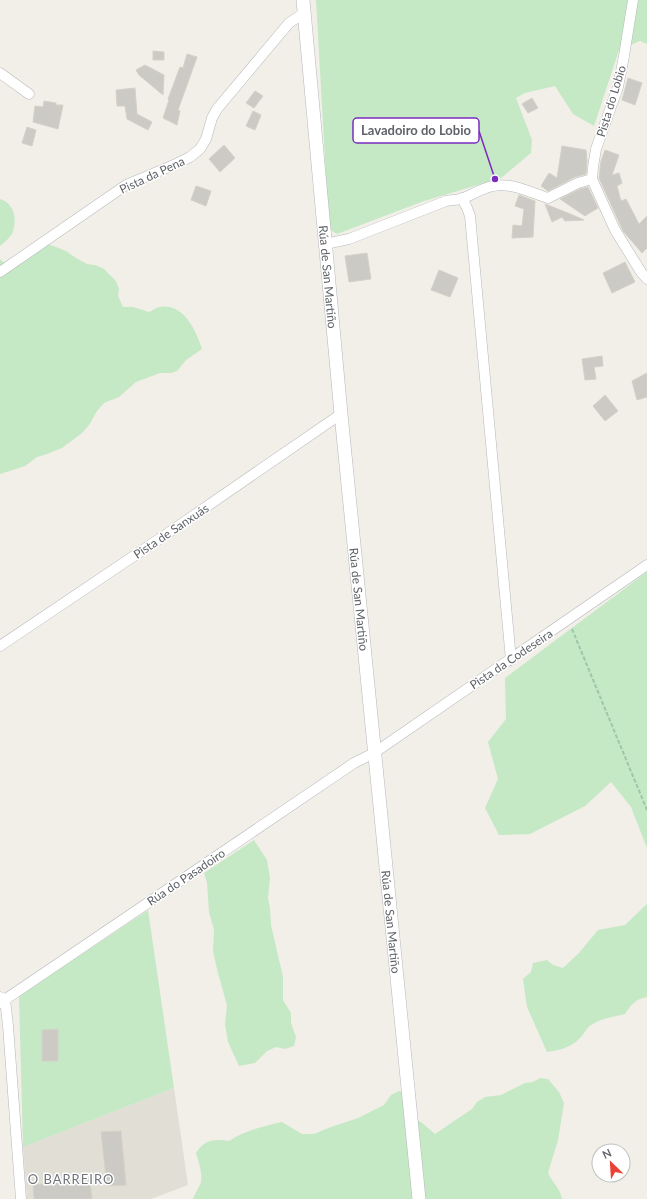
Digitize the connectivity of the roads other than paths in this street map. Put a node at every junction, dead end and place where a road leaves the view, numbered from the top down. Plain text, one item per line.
1 (633, 0) edge
2 (304, 6) edge
3 (0, 73) edge
4 (29, 94) dead end
5 (592, 179) junction
6 (462, 198) junction
7 (325, 244) junction
8 (0, 272) edge
9 (647, 279) edge
10 (341, 414) junction
11 (647, 565) edge
12 (0, 646) edge
13 (511, 660) junction
14 (374, 753) junction
15 (2, 1000) edge
16 (21, 1199) edge
17 (419, 1199) edge

1 - 5 street, Pista do Lobio
2 - 7 street, Rúa de San Martiño
2 - 8 street, Pista da Pena
3 - 4 street
5 - 6 street
5 - 9 street
6 - 7 street
6 - 13 street
7 - 10 street, Rúa de San Martiño
10 - 12 street, Pista de Sanxuás
10 - 14 street, Rúa de San Martiño
11 - 13 street, Pista da Codeseira
13 - 14 street, Pista da Codeseira
14 - 15 street, Rúa do Pasadoiro
14 - 17 street, Rúa de San Martiño
15 - 16 street

